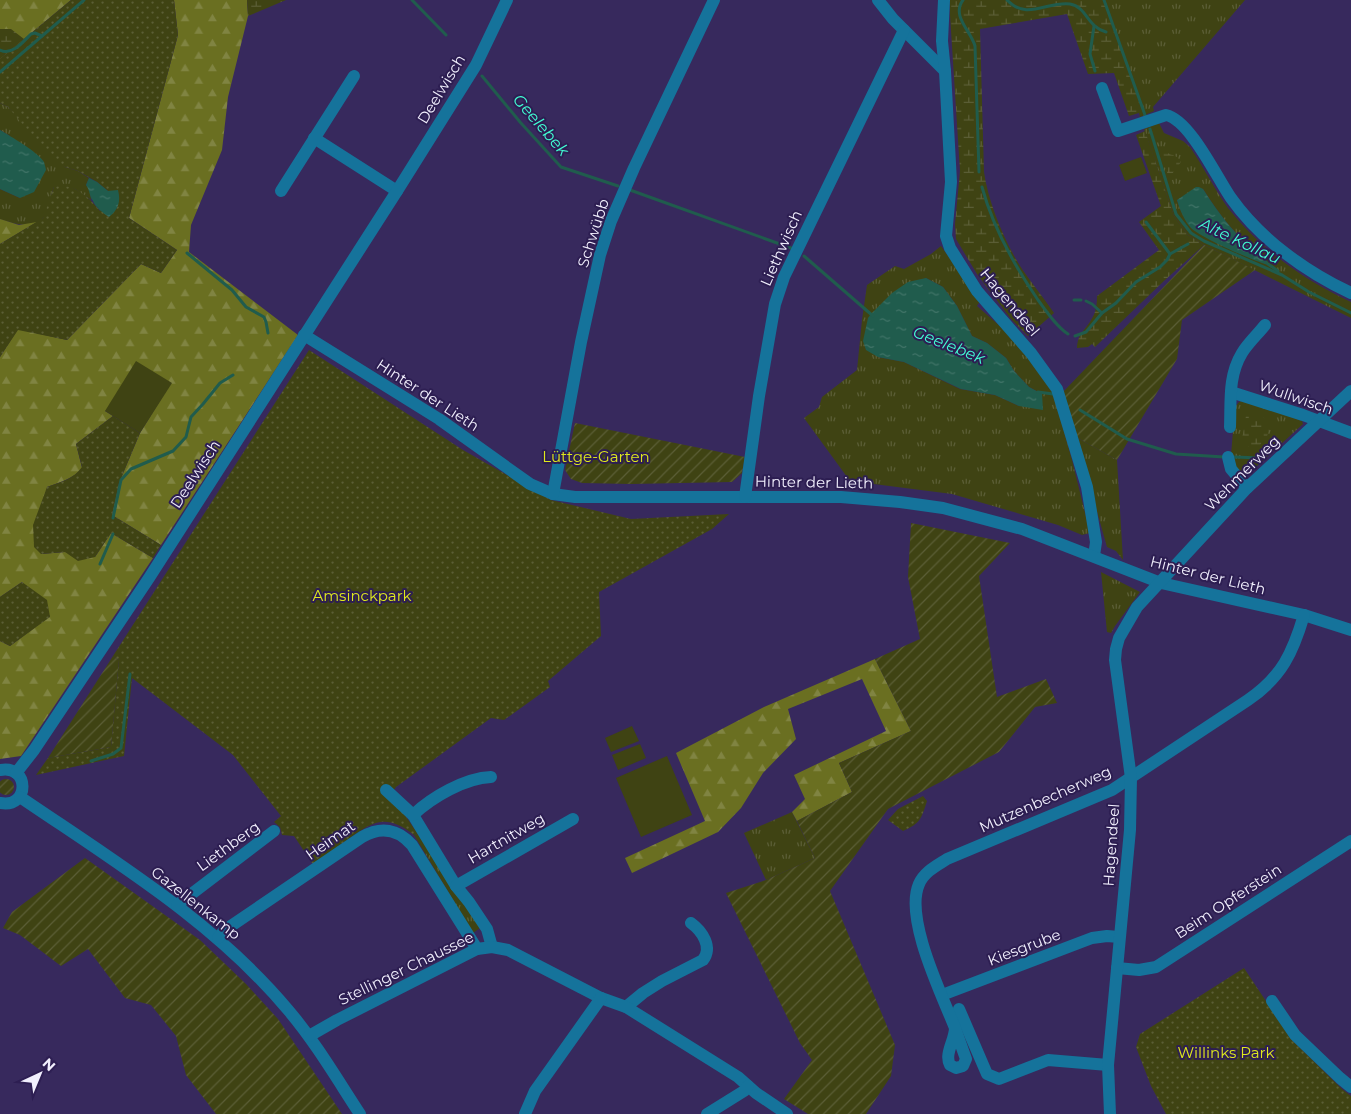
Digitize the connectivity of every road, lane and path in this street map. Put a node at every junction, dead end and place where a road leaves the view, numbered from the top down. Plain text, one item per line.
1 (507, 0) edge
2 (714, 0) edge
3 (878, 0) edge
4 (944, 0) edge
5 (904, 30) junction
6 (945, 71) junction
7 (354, 76) dead end
8 (1102, 88) dead end
9 (314, 138) junction
10 (281, 191) dead end
11 (397, 191) junction
12 (1351, 293) edge
13 (1265, 326) dead end
14 (304, 335) junction
15 (1351, 391) edge
16 (1231, 392) junction
17 (1318, 421) junction
18 (1230, 427) dead end
19 (1351, 433) edge
20 (1228, 457) dead end
21 (1247, 488) junction
22 (553, 494) junction
23 (745, 497) junction
24 (1094, 556) junction
25 (1160, 583) junction
26 (1304, 615) junction
27 (1351, 630) edge
28 (0, 770) edge
29 (16, 773) junction
30 (491, 777) dead end
31 (1130, 778) junction
32 (386, 790) dead end
33 (20, 797) junction
34 (0, 803) edge
35 (413, 815) junction
36 (573, 819) dead end
37 (274, 831) dead end
38 (1351, 841) edge
39 (456, 886) junction
40 (177, 905) junction
41 (691, 923) dead end
42 (1119, 937) junction
43 (218, 938) junction
44 (492, 947) junction
45 (477, 949) junction
46 (1117, 968) junction
47 (942, 995) junction
48 (601, 998) junction
49 (1272, 1001) dead end
50 (626, 1007) junction
51 (959, 1008) dead end
52 (955, 1028) dead end
53 (309, 1036) junction
54 (1108, 1065) junction
55 (748, 1086) junction
56 (1351, 1087) edge
57 (360, 1114) edge
58 (525, 1114) edge
59 (707, 1114) edge
60 (787, 1114) edge
61 (1110, 1114) edge

1 - 11 street, Deelwisch
2 - 22 street, Schwübb
3 - 5 street
4 - 6 street, Hagendeel
5 - 6 street
5 - 23 street, Liethwisch
6 - 24 street, Hagendeel
7 - 9 street
8 - 12 street
9 - 10 street
9 - 11 street
11 - 14 street, Deelwisch
13 - 16 street
14 - 22 street, Hinter der Lieth
14 - 29 street, Deelwisch
15 - 17 street, Wehmerweg
16 - 17 street, Wullwisch
16 - 18 street
17 - 19 street, Wullwisch
17 - 21 street, Wehmerweg
20 - 21 street
21 - 25 street, Wehmerweg
22 - 23 street, Hinter der Lieth
23 - 24 street, Hinter der Lieth
24 - 25 street, Hinter der Lieth
25 - 26 street, Hinter der Lieth
25 - 31 street, Hagendeel
26 - 27 street, Hinter der Lieth
26 - 31 street, Mutzenbecherweg
28 - 29 street
29 - 33 street
30 - 35 street
31 - 42 street, Hagendeel
31 - 47 street, Mutzenbecherweg
32 - 35 street
33 - 34 street
33 - 40 street, Gazellenkamp
35 - 39 street
36 - 39 street, Hartnitweg
37 - 40 street, Liethberg
38 - 46 street, Beim Opferstein
39 - 44 street
40 - 43 street, Gazellenkamp
41 - 50 street
42 - 46 street, Hagendeel
42 - 47 street, Kiesgrube
43 - 45 street, Heimat
43 - 53 street, Gazellenkamp
44 - 45 street, Stellinger Chaussee
44 - 48 street, Stellinger Chaussee
45 - 53 street, Stellinger Chaussee
46 - 54 street, Hagendeel
47 - 52 street, Mutzenbecherweg
48 - 50 street, Stellinger Chaussee
48 - 58 street
49 - 56 street
50 - 55 street, Stellinger Chaussee
51 - 54 street
53 - 57 street, Gazellenkamp
54 - 61 street, Hagendeel
55 - 59 street
55 - 60 street, Stellinger Chaussee

